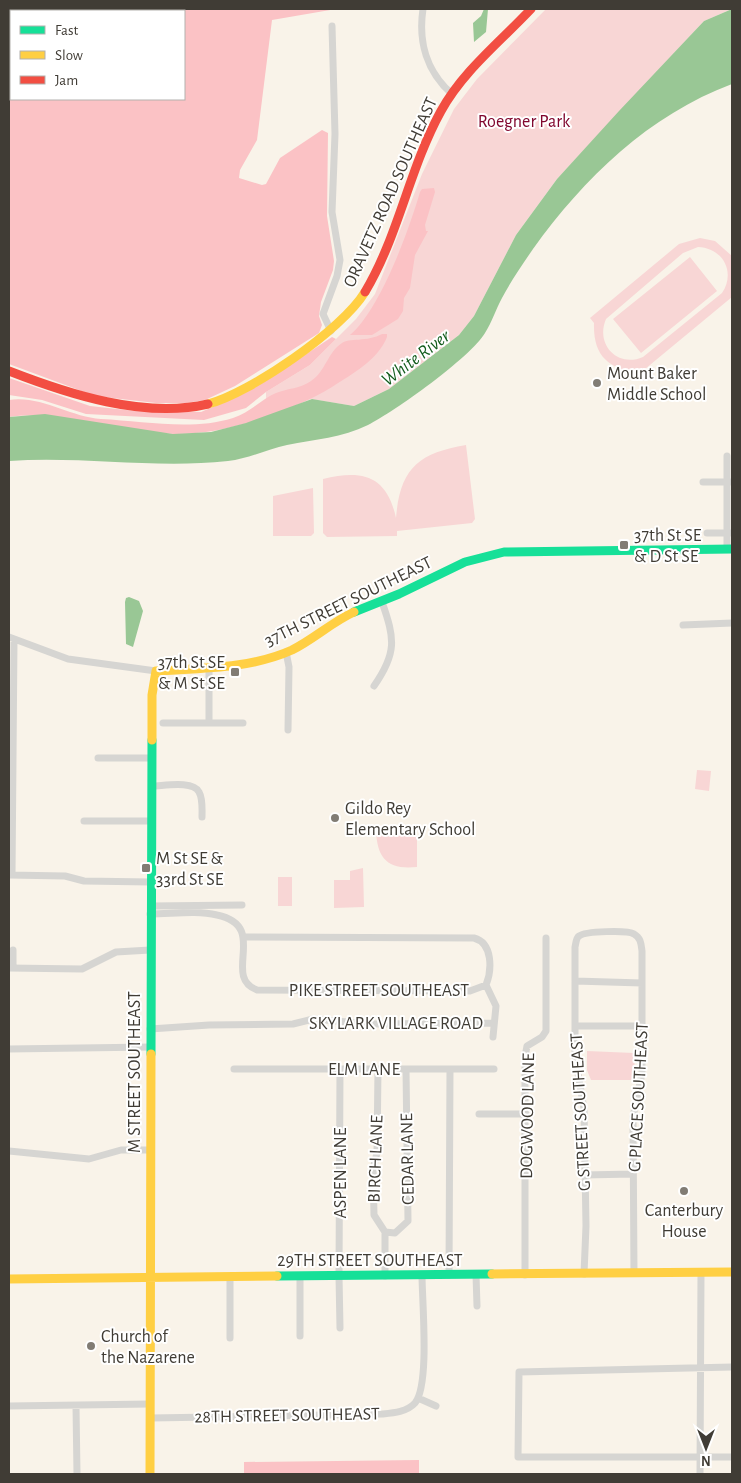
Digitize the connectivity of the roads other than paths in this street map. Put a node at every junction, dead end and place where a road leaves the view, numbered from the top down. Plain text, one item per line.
1 (423, 9) edge
2 (531, 9) edge
3 (332, 26) dead end
4 (452, 94) junction
5 (331, 331) junction
6 (9, 370) edge
7 (727, 456) dead end
8 (703, 482) dead end
9 (730, 482) edge
10 (707, 533) dead end
11 (730, 533) edge
12 (730, 549) edge
13 (382, 602) junction
14 (732, 623) edge
15 (683, 625) dead end
16 (11, 638) edge
17 (286, 652) junction
18 (209, 668) junction
19 (156, 671) junction
20 (374, 686) dead end
21 (208, 722) junction
22 (163, 723) dead end
23 (243, 723) dead end
24 (288, 730) dead end
25 (98, 758) dead end
26 (152, 758) junction
27 (152, 786) junction
28 (202, 817) dead end
29 (84, 821) dead end
30 (151, 821) junction
31 (10, 875) edge
32 (150, 882) junction
33 (242, 905) dead end
34 (150, 910) junction
35 (245, 937) junction
36 (546, 938) dead end
37 (13, 950) dead end
38 (150, 950) junction
39 (642, 951) joint
40 (11, 968) edge
41 (575, 981) junction
42 (642, 982) junction
43 (486, 985) junction
44 (493, 1023) junction
45 (575, 1026) junction
46 (642, 1026) junction
47 (150, 1029) junction
48 (493, 1037) dead end
49 (150, 1047) junction
50 (9, 1049) edge
51 (234, 1069) dead end
52 (378, 1069) junction
53 (406, 1069) junction
54 (450, 1069) junction
55 (494, 1069) dead end
56 (340, 1070) junction
57 (479, 1114) dead end
58 (526, 1114) junction
59 (150, 1150) junction
60 (9, 1151) edge
61 (633, 1174) junction
62 (584, 1175) junction
63 (385, 1232) junction
64 (701, 1272) junction
65 (732, 1272) edge
66 (634, 1273) junction
67 (526, 1274) junction
68 (584, 1274) junction
69 (449, 1275) junction
70 (476, 1275) junction
71 (300, 1276) junction
72 (338, 1276) junction
73 (385, 1276) junction
74 (422, 1276) junction
75 (230, 1277) junction
76 (150, 1278) junction
77 (9, 1279) edge
78 (476, 1306) dead end
79 (340, 1328) dead end
80 (300, 1336) dead end
81 (230, 1338) dead end
82 (732, 1367) edge
83 (700, 1368) junction
84 (418, 1398) junction
85 (150, 1404) junction
86 (9, 1406) edge
87 (76, 1406) junction
88 (436, 1406) dead end
89 (151, 1418) junction
90 (700, 1457) junction
91 (732, 1457) edge
92 (77, 1474) edge
93 (150, 1474) edge
94 (700, 1474) edge

1 - 4 street
2 - 4 street, ORAVETZ ROAD SOUTHEAST
3 - 5 street
4 - 5 street, ORAVETZ ROAD SOUTHEAST
5 - 6 street, ORAVETZ ROAD SOUTHEAST
7 - 9 street
8 - 9 street
9 - 11 street
10 - 11 street
11 - 12 street
12 - 13 street, 37TH STREET SOUTHEAST
13 - 17 street, 37TH STREET SOUTHEAST
13 - 20 street
14 - 15 street
16 - 19 street, 37TH STREET SOUTHEAST
16 - 31 street
17 - 18 street, 37TH STREET SOUTHEAST
17 - 24 street
18 - 19 street, 37TH STREET SOUTHEAST
18 - 21 street
19 - 26 street, M STREET SOUTHEAST
21 - 22 street
21 - 23 street
25 - 26 street
26 - 27 street, M STREET SOUTHEAST
27 - 28 street
27 - 30 street, M STREET SOUTHEAST
29 - 30 street
30 - 32 street, M STREET SOUTHEAST
31 - 32 street
32 - 34 street, M STREET SOUTHEAST
33 - 34 street
34 - 35 street
34 - 38 street, M STREET SOUTHEAST
35 - 43 street, PIKE STREET SOUTHEAST
35 - 43 street, PIKE STREET SOUTHEAST
36 - 58 street, DOGWOOD LANE
37 - 40 street
38 - 40 street
38 - 47 street, M STREET SOUTHEAST
39 - 41 street, G STREET SOUTHEAST
39 - 42 street, G PLACE SOUTHEAST
41 - 42 street
41 - 45 street, G STREET SOUTHEAST
42 - 46 street, G PLACE SOUTHEAST
43 - 44 street
44 - 47 street, SKYLARK VILLAGE ROAD
44 - 48 street
45 - 46 street
45 - 62 street, G STREET SOUTHEAST
46 - 61 street, G PLACE SOUTHEAST
47 - 49 street, M STREET SOUTHEAST
49 - 50 street
49 - 59 street, M STREET SOUTHEAST
51 - 56 street, ELM LANE
52 - 53 street, ELM LANE
52 - 56 street, ELM LANE
52 - 63 street, BIRCH LANE
53 - 54 street, ELM LANE
53 - 63 street, CEDAR LANE
54 - 55 street, ELM LANE
54 - 69 street
56 - 72 street, ASPEN LANE
57 - 58 street
58 - 67 street, DOGWOOD LANE
59 - 60 street
59 - 76 street, M STREET SOUTHEAST
61 - 62 street
61 - 66 street, G PLACE SOUTHEAST
62 - 68 street, G STREET SOUTHEAST
63 - 73 street, BIRCH LANE
64 - 65 street, 29TH STREET SOUTHEAST
64 - 66 street, 29TH STREET SOUTHEAST
64 - 83 street
66 - 68 street, 29TH STREET SOUTHEAST
67 - 68 street, 29TH STREET SOUTHEAST
67 - 70 street, 29TH STREET SOUTHEAST
69 - 70 street, 29TH STREET SOUTHEAST
69 - 74 street, 29TH STREET SOUTHEAST
70 - 78 street
71 - 72 street, 29TH STREET SOUTHEAST
71 - 75 street, 29TH STREET SOUTHEAST
71 - 80 street
72 - 73 street, 29TH STREET SOUTHEAST
72 - 79 street, ASPEN LANE
73 - 74 street, 29TH STREET SOUTHEAST
74 - 84 street
75 - 76 street, 29TH STREET SOUTHEAST
75 - 81 street
76 - 77 street, 29TH STREET SOUTHEAST
76 - 85 street, M STREET SOUTHEAST
82 - 83 street
83 - 90 street
83 - 90 street
84 - 88 street
84 - 89 street, 28TH STREET SOUTHEAST
85 - 87 street
85 - 89 street, M STREET SOUTHEAST
86 - 87 street
87 - 92 street
89 - 93 street, M STREET SOUTHEAST
90 - 91 street
90 - 94 street

